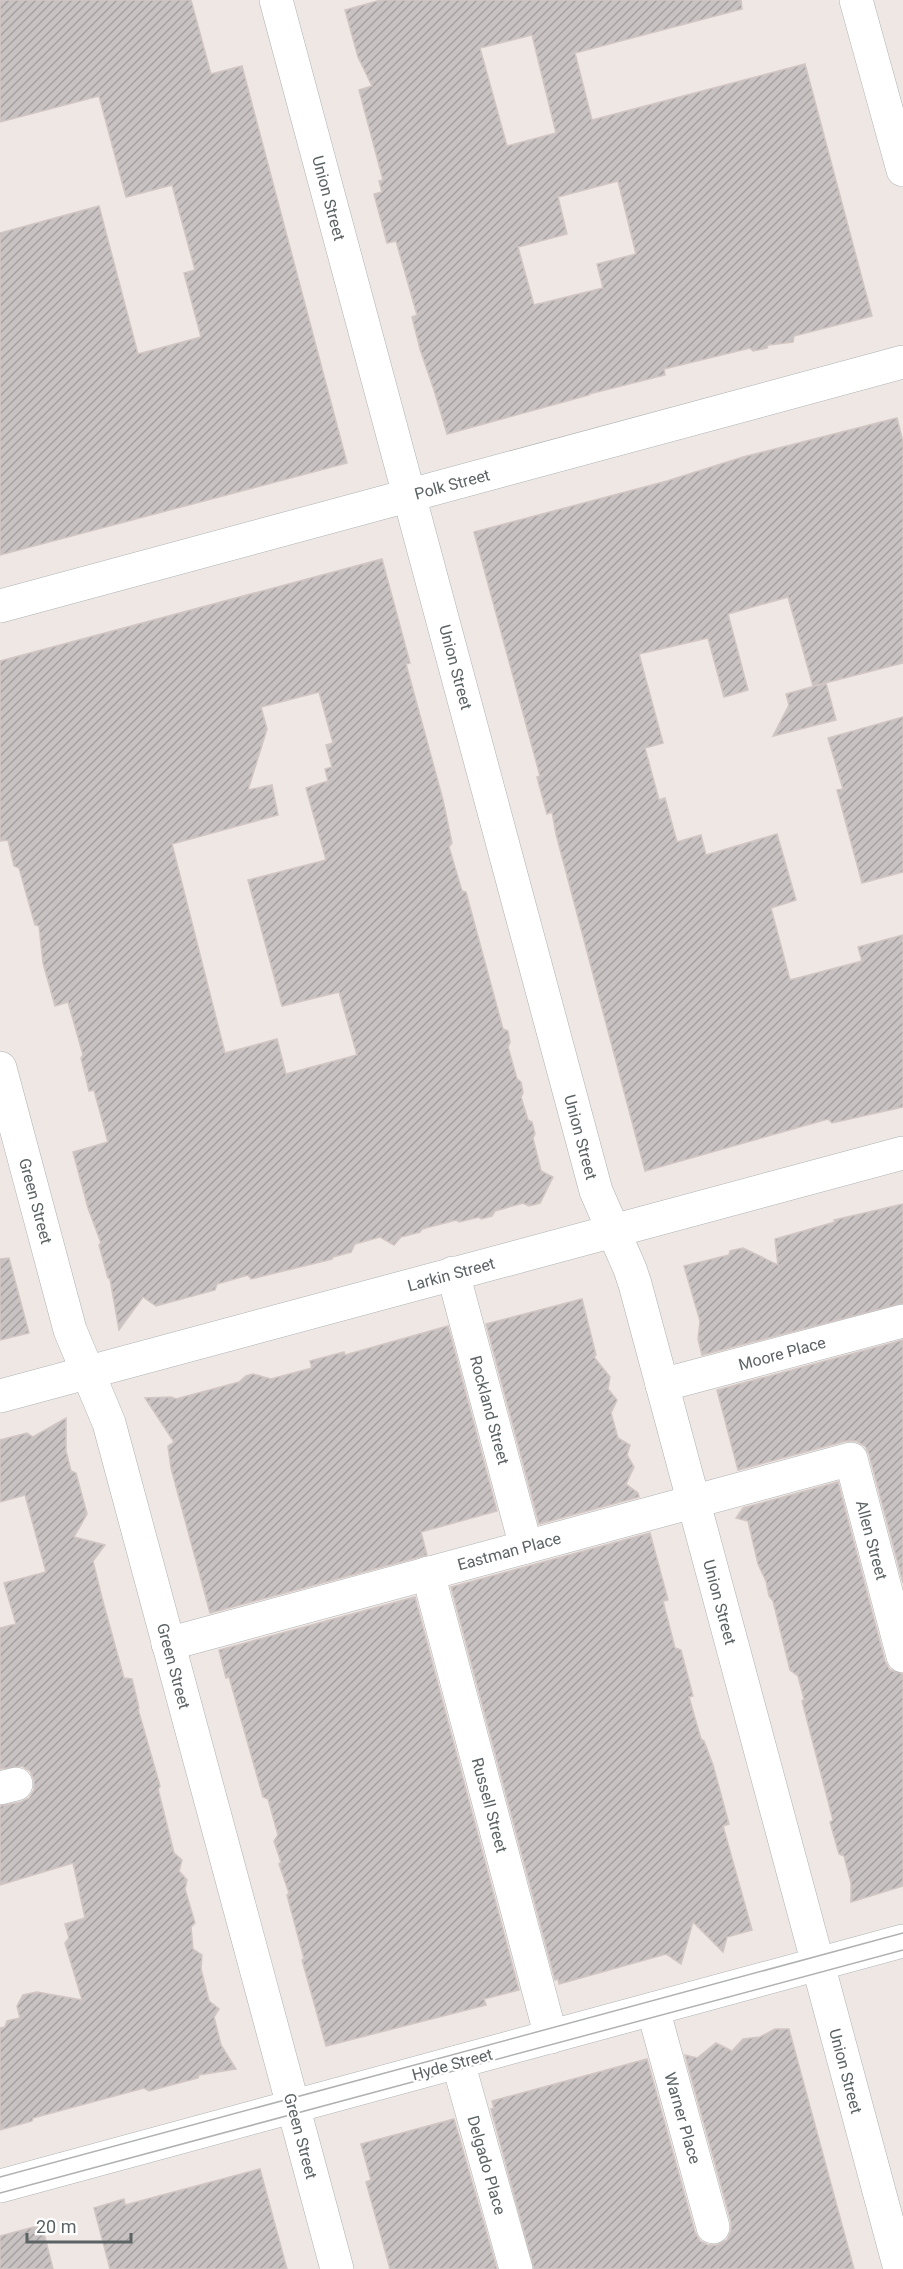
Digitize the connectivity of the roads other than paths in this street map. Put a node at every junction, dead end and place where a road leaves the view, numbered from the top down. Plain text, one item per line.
1 (276, 0) edge
2 (856, 0) edge
3 (903, 170) edge
4 (903, 362) edge
5 (409, 495) junction
6 (0, 606) edge
7 (0, 1068) edge
8 (903, 1153) edge
9 (614, 1230) junction
10 (453, 1274) junction
11 (903, 1321) edge
12 (88, 1372) junction
13 (662, 1385) junction
14 (0, 1396) edge
15 (851, 1459) joint
16 (693, 1502) junction
17 (526, 1547) junction
18 (428, 1573) junction
19 (168, 1644) junction
20 (903, 1656) edge
21 (903, 1941) edge
22 (818, 1965) junction
23 (653, 2009) junction
24 (551, 2037) junction
25 (458, 2062) junction
26 (293, 2107) junction
27 (0, 2186) edge
28 (713, 2227) dead end
29 (337, 2269) edge
30 (516, 2269) edge
31 (900, 2269) edge

1 - 5 street, Union Street
2 - 3 street
4 - 5 street, Polk Street
5 - 6 street, Polk Street
5 - 9 street, Union Street
7 - 12 street, Green Street
8 - 9 street, Larkin Street
9 - 10 street, Larkin Street
9 - 13 street, Union Street
10 - 12 street, Larkin Street
10 - 17 street, Rockland Street
11 - 13 street, Moore Place
12 - 14 street, Larkin Street
12 - 19 street, Green Street
13 - 16 street, Union Street
15 - 16 street, Eastman Place
15 - 20 street, Allen Street
16 - 17 street, Eastman Place
16 - 22 street, Union Street
17 - 18 street, Eastman Place
18 - 19 street, Eastman Place
18 - 24 street, Russell Street
19 - 26 street, Green Street
21 - 22 street, Hyde Street
22 - 23 street, Hyde Street
22 - 31 street, Union Street
23 - 24 street, Hyde Street
23 - 28 street, Warner Place
24 - 25 street, Hyde Street
25 - 26 street, Hyde Street
25 - 30 street, Delgado Place
26 - 27 street, Hyde Street
26 - 29 street, Green Street

